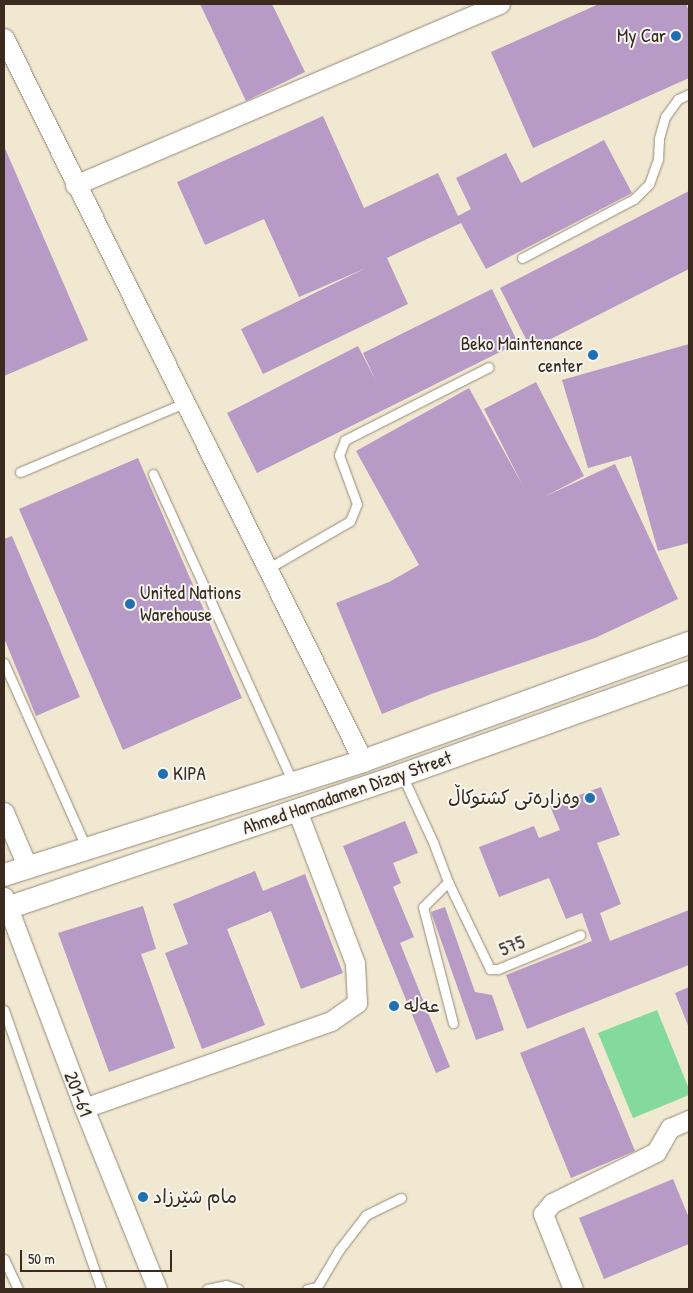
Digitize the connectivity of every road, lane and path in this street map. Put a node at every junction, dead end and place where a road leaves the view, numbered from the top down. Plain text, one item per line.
1 (500, 4) edge
2 (4, 38) edge
3 (689, 94) edge
4 (75, 186) junction
5 (522, 258) dead end
6 (489, 367) dead end
7 (184, 404) junction
8 (20, 472) dead end
9 (153, 474) dead end
10 (267, 569) junction
11 (689, 643) edge
12 (4, 663) edge
13 (689, 672) edge
14 (363, 761) junction
15 (402, 775) junction
16 (293, 784) junction
17 (297, 810) junction
18 (4, 812) edge
19 (87, 849) junction
20 (28, 868) junction
21 (4, 875) edge
22 (448, 882) junction
23 (5, 905) edge
24 (580, 935) dead end
25 (4, 1010) edge
26 (453, 1023) dead end
27 (84, 1108) junction
28 (689, 1120) edge
29 (401, 1198) dead end
30 (4, 1259) edge
31 (18, 1289) edge
32 (101, 1289) edge
33 (157, 1289) edge
34 (207, 1289) edge
35 (238, 1289) edge
36 (307, 1289) edge
37 (573, 1289) edge

1 - 4 street
2 - 4 street
3 - 5 lane
4 - 7 street
6 - 10 lane
7 - 8 lane
7 - 10 street
9 - 16 lane
10 - 14 street
11 - 14 street, Ahmed Hamadamen Dizay Street
12 - 19 lane
13 - 15 street, Ahmed Hamadamen Dizay Street
14 - 16 street, Ahmed Hamadamen Dizay Street
15 - 17 street, Ahmed Hamadamen Dizay Street
15 - 22 lane
16 - 19 street, Ahmed Hamadamen Dizay Street
17 - 23 street, Ahmed Hamadamen Dizay Street
17 - 27 street
18 - 20 street
19 - 20 street, Ahmed Hamadamen Dizay Street
20 - 21 street, Ahmed Hamadamen Dizay Street
22 - 24 lane, 575
22 - 26 lane
23 - 27 street, 201-61
25 - 32 lane
27 - 33 street, 201-61
28 - 37 street
29 - 36 lane
30 - 31 lane
34 - 35 lane

